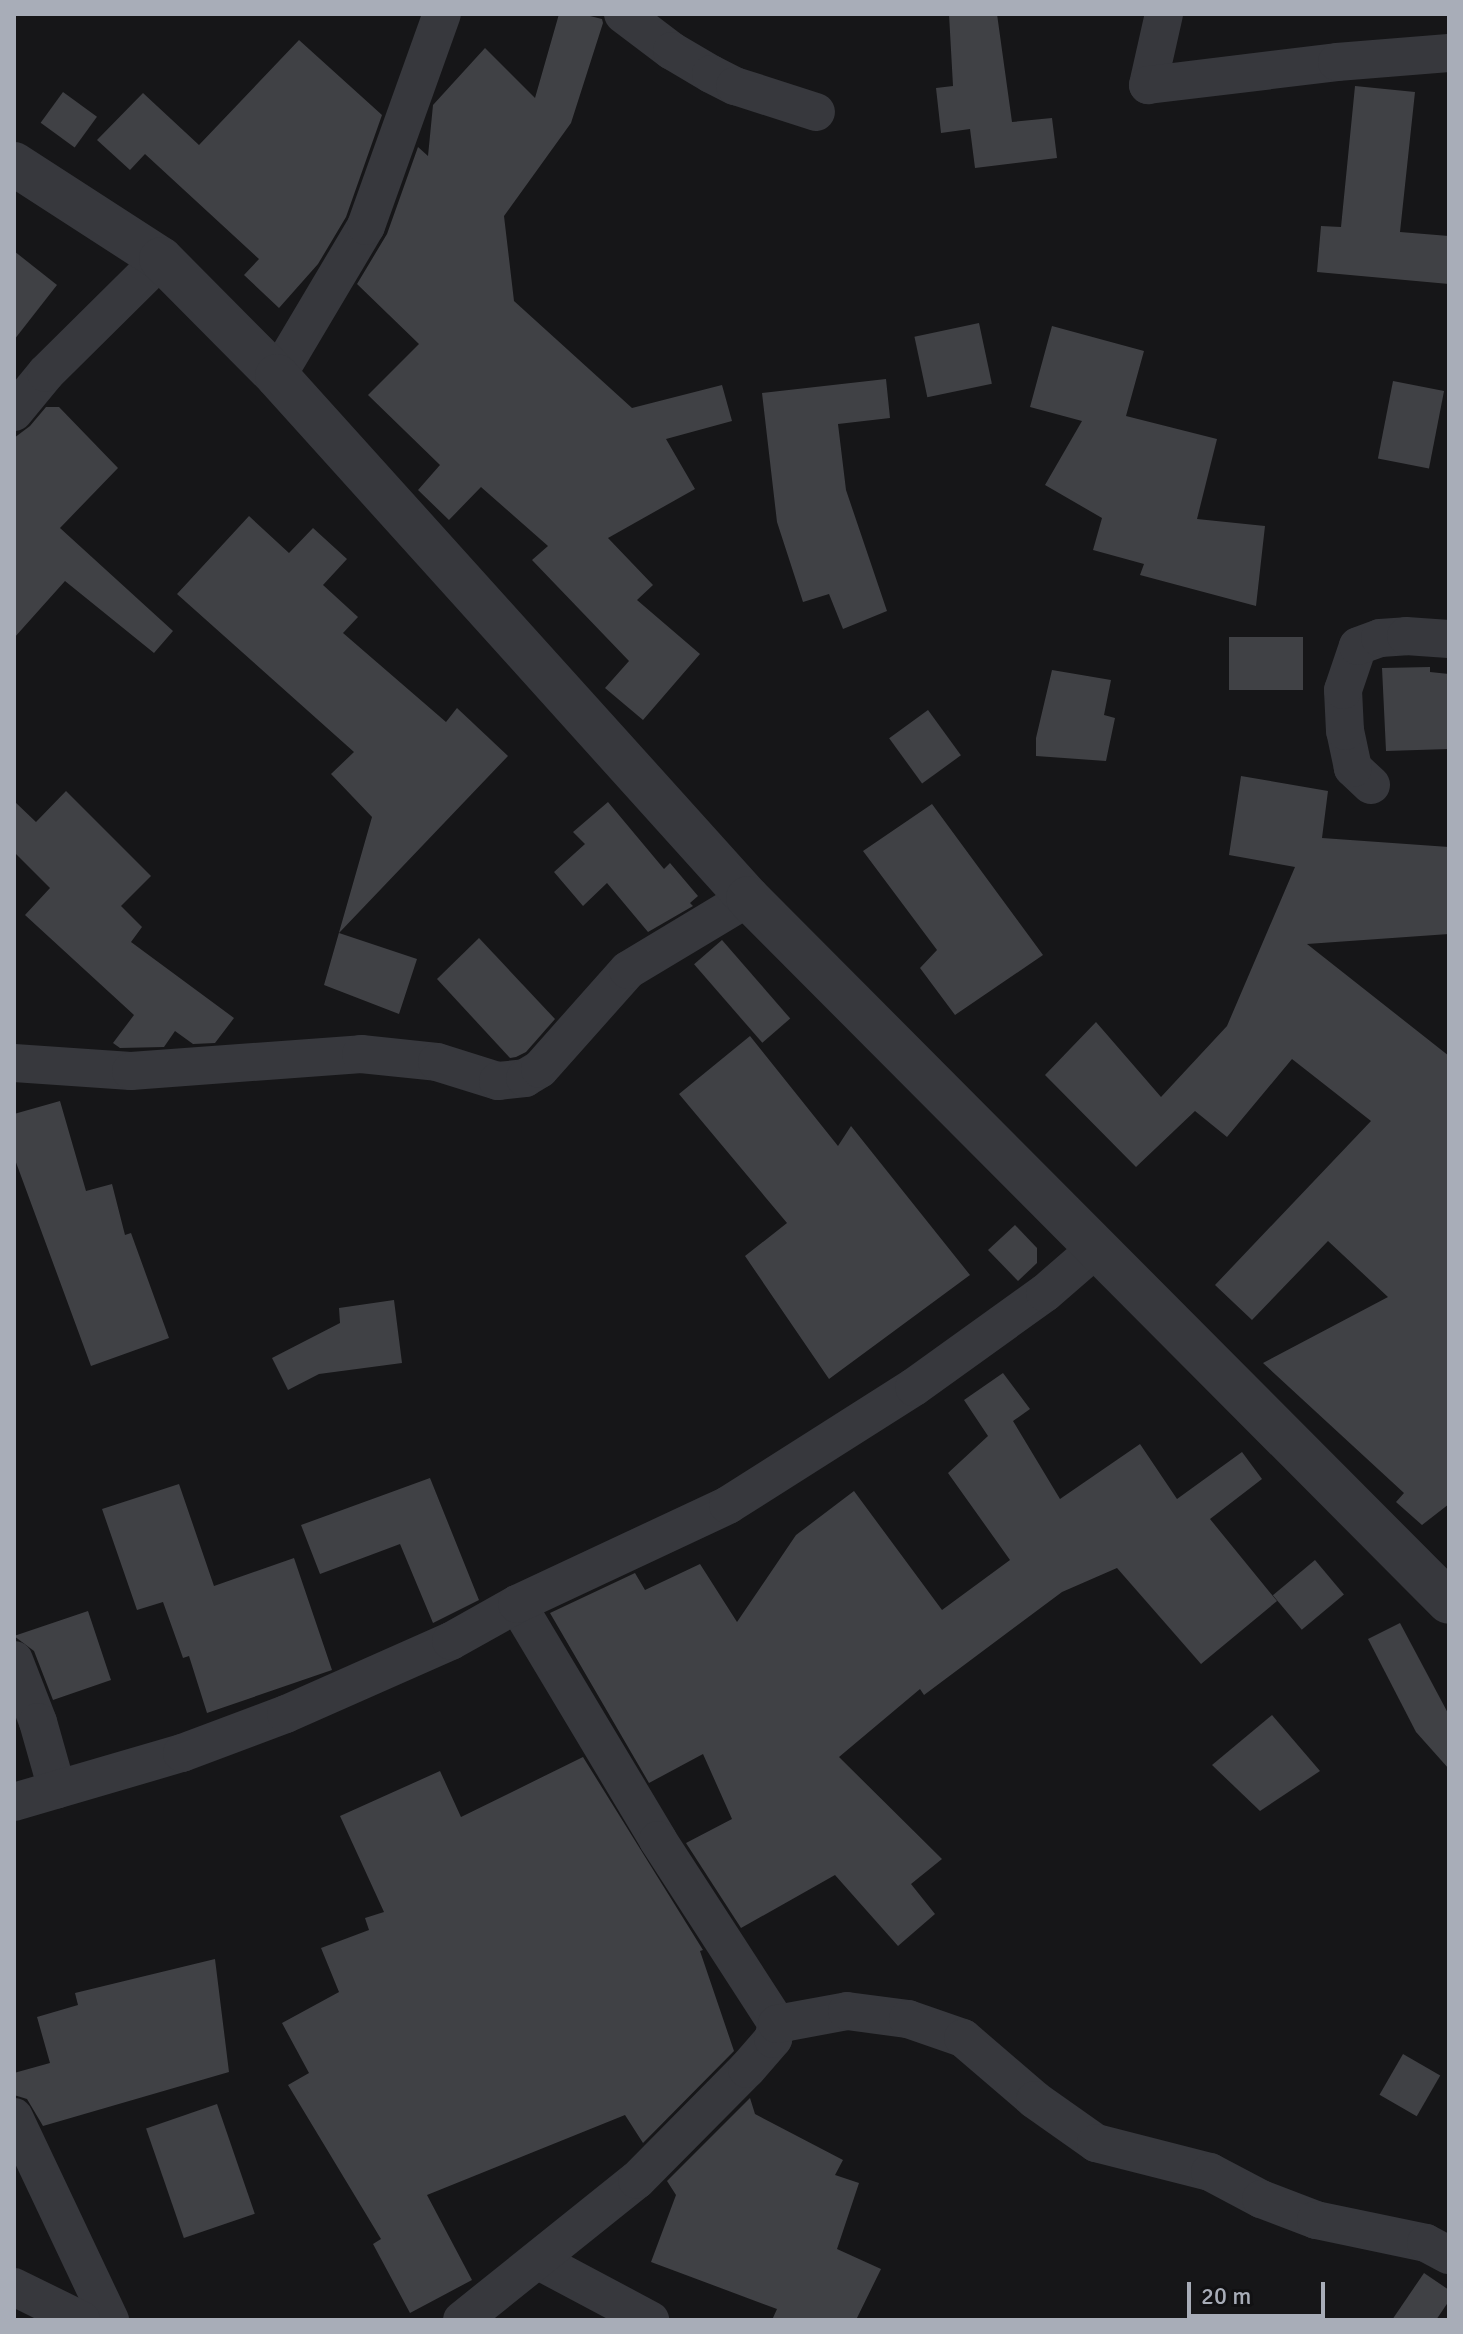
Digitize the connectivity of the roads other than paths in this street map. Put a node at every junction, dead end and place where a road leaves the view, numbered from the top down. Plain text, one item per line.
1 (442, 14) edge
2 (623, 14) edge
3 (1164, 14) edge
4 (1449, 53) edge
5 (816, 112) dead end
6 (14, 164) edge
7 (161, 259) junction
8 (277, 376) junction
9 (14, 412) edge
10 (1449, 639) edge
11 (1371, 785) dead end
12 (748, 898) junction
13 (14, 1063) edge
14 (1098, 1247) junction
15 (1449, 1602) edge
16 (517, 1604) junction
17 (14, 1660) edge
18 (57, 1789) junction
19 (14, 1802) edge
20 (777, 2024) junction
21 (14, 2117) edge
22 (1449, 2255) edge
23 (539, 2261) junction
24 (14, 2287) edge
25 (81, 2320) edge
26 (110, 2320) edge
27 (462, 2320) edge
28 (650, 2320) edge

1 - 8 street
2 - 5 street
3 - 4 street
6 - 7 street
7 - 8 street
7 - 9 street
8 - 12 street
10 - 11 street
12 - 13 street
12 - 14 street
14 - 15 street
14 - 16 street
16 - 18 street
16 - 20 street
17 - 18 street
18 - 19 street
20 - 22 street
20 - 23 street
21 - 26 street
23 - 27 street
23 - 28 street
24 - 25 street

